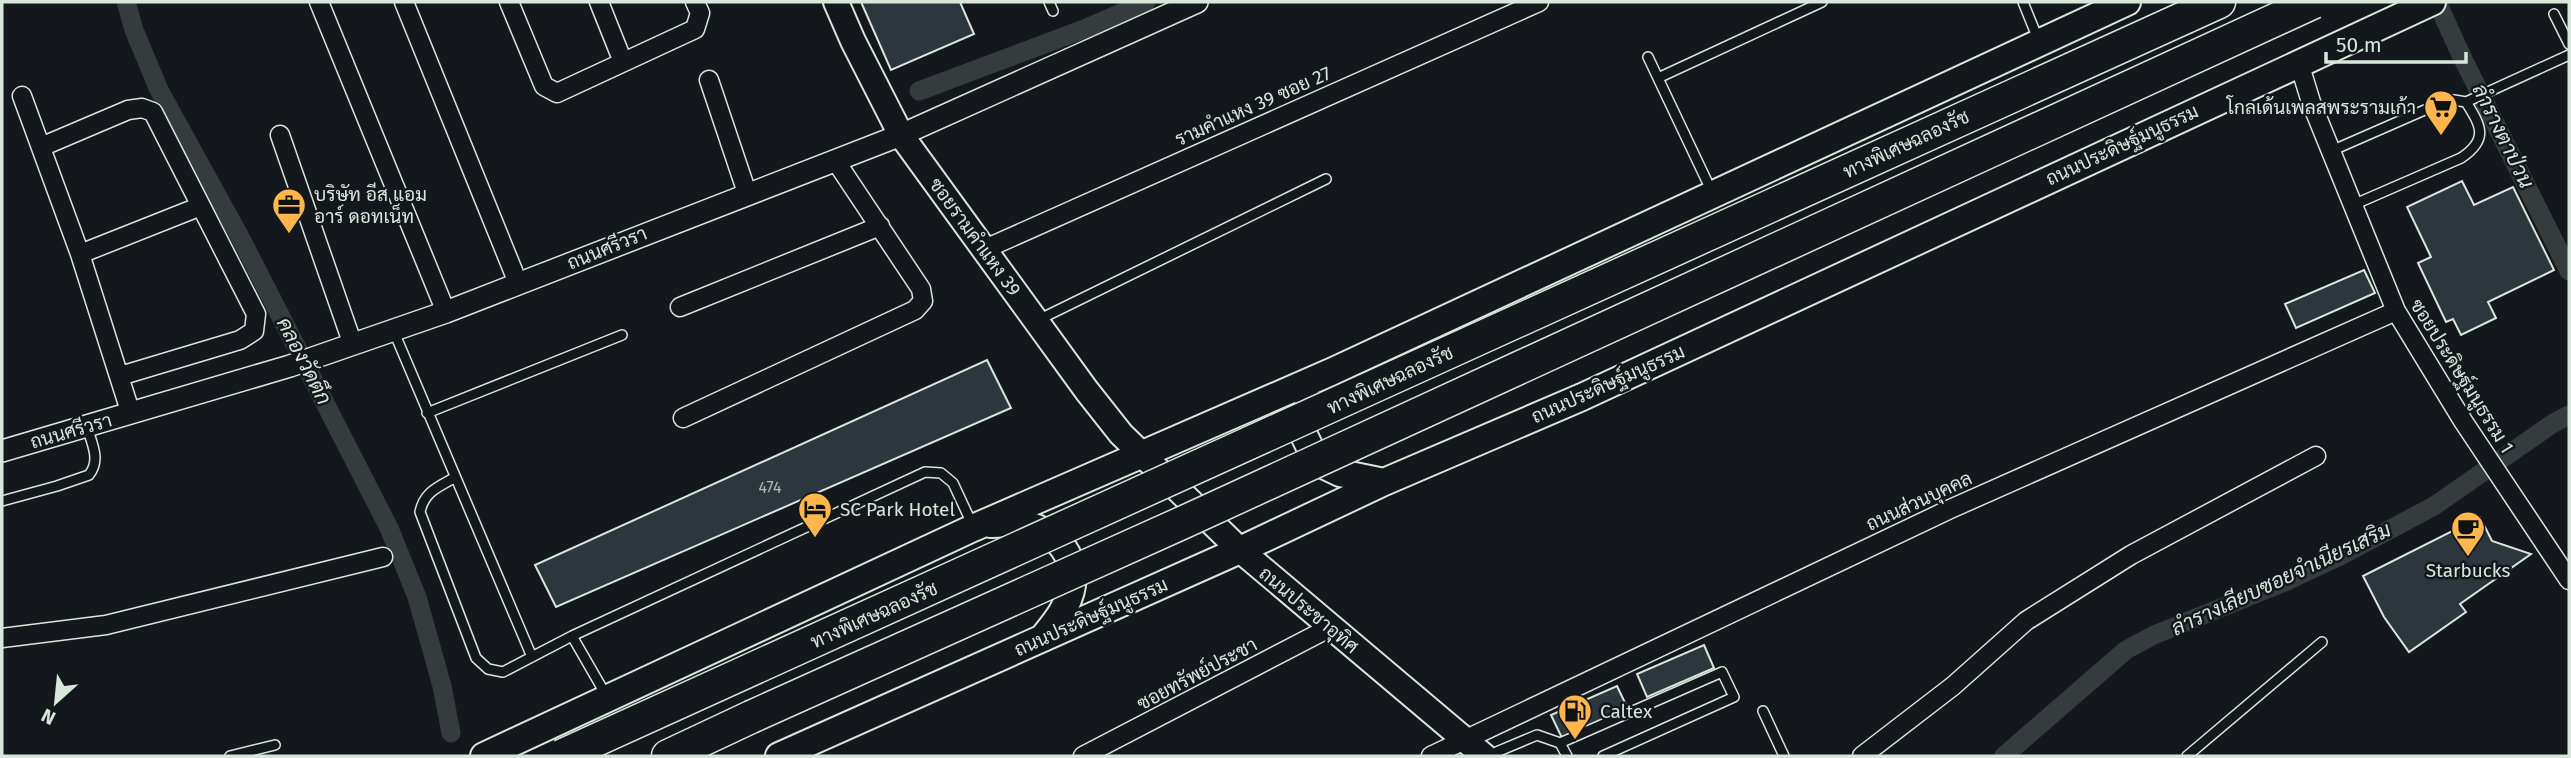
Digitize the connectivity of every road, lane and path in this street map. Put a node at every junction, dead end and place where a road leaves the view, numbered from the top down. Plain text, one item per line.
1 (319, 2) edge
2 (404, 2) edge
3 (509, 2) edge
4 (598, 2) edge
5 (695, 2) edge
6 (836, 2) edge
7 (1197, 2) edge
8 (1539, 2) edge
9 (1822, 2) edge
10 (2023, 2) edge
11 (2127, 2) edge
12 (2219, 2) edge
13 (2314, 2) edge
14 (2428, 4) edge
15 (2102, 8) edge
16 (2554, 14) dead end
17 (2040, 42) junction
18 (2569, 44) edge
19 (2569, 55) edge
20 (1648, 57) dead end
21 (623, 62) junction
22 (2299, 63) junction
23 (1658, 78) junction
24 (709, 80) dead end
25 (22, 96) dead end
26 (2466, 102) junction
27 (280, 135) dead end
28 (901, 135) junction
29 (41, 147) junction
30 (2332, 151) junction
31 (835, 160) junction
32 (1326, 179) dead end
33 (747, 193) junction
34 (1713, 194) junction
35 (2353, 205) junction
36 (201, 206) junction
37 (880, 226) junction
38 (985, 249) junction
39 (80, 254) junction
40 (518, 283) junction
41 (680, 307) dead end
42 (2396, 311) junction
43 (446, 312) junction
44 (1036, 321) junction
45 (394, 331) junction
46 (622, 335) dead end
47 (353, 345) junction
48 (1331, 372) junction
49 (120, 376) junction
50 (427, 412) junction
51 (131, 414) junction
52 (683, 418) dead end
53 (87, 427) junction
54 (2, 451) edge
55 (1142, 455) junction
56 (2316, 456) dead end
57 (454, 478) junction
58 (1384, 482) junction
59 (2, 501) edge
60 (977, 526) junction
61 (1240, 550) junction
62 (383, 556) dead end
63 (2569, 580) edge
64 (1329, 628) junction
65 (572, 636) junction
66 (2, 638) edge
67 (1041, 639) junction
68 (2322, 642) dead end
69 (532, 657) junction
70 (608, 699) junction
71 (1763, 711) dead end
72 (1464, 740) junction
73 (1560, 743) junction
74 (275, 745) dead end
75 (230, 756) edge
76 (484, 756) edge
77 (561, 756) edge
78 (668, 756) edge
79 (779, 756) edge
80 (1083, 756) edge
81 (1431, 756) edge
82 (1485, 756) edge
83 (1567, 756) edge
84 (1603, 756) edge
85 (1784, 756) edge
86 (1862, 756) edge
87 (2187, 756) edge

1 - 43 street
2 - 40 street
3 - 21 street
4 - 21 street
5 - 21 street
6 - 28 main road, ซอยรามคำแหง 39
7 - 28 street, ถนนศรีวรา
8 - 38 street, รามคำแหง 39 ซอย 27
9 - 23 lane
10 - 17 lane
11 - 15 main road
12 - 77 highway, ทางพิเศษฉลองรัช, bridge
13 - 78 highway, bridge
14 - 22 main road, ถนนประดิษฐ์มนูธรรม
15 - 17 main road
16 - 18 lane
17 - 34 main road
19 - 26 lane
20 - 23 lane
22 - 30 street, ซอยประดิษฐ์มนูธรรม 1
22 - 58 main road, ถนนประดิษฐ์มนูธรรม
23 - 34 lane
24 - 33 street
25 - 29 street
26 - 30 lane
26 - 35 lane
27 - 47 street
28 - 31 street, ถนนศรีวรา
28 - 38 main road, ซอยรามคำแหง 39
29 - 36 street
29 - 39 street
30 - 35 street, ซอยประดิษฐ์มนูธรรม 1
31 - 33 street, ถนนศรีวรา
31 - 37 street
32 - 44 lane
33 - 40 street, ถนนศรีวรา
34 - 48 main road
35 - 42 street, ซอยประดิษฐ์มนูธรรม 1
36 - 39 street
36 - 49 street
37 - 41 street
37 - 52 street
38 - 44 main road, ซอยรามคำแหง 39
39 - 49 street
40 - 43 street, ถนนศรีวรา
42 - 63 street, ซอยประดิษฐ์มนูธรรม 1
42 - 72 street, ถนนส่วนบุคคล
43 - 45 street, ถนนศรีวรา
44 - 55 main road, ซอยรามคำแหง 39
45 - 47 street, ถนนศรีวรา
45 - 50 lane
46 - 50 lane
47 - 51 street, ถนนศรีวรา
48 - 55 main road
48 - 58 main road
49 - 51 street
50 - 57 lane
51 - 53 street, ถนนศรีวรา
53 - 54 street, ถนนศรีวรา
53 - 59 lane
55 - 60 main road
55 - 61 main road, ถนนประชาอุทิศ
56 - 86 street
57 - 69 lane
57 - 69 lane
58 - 61 main road, ถนนประดิษฐ์มนูธรรม
60 - 65 lane
60 - 67 main road
60 - 70 main road
61 - 64 main road, ถนนประชาอุทิศ
61 - 67 main road, ถนนประดิษฐ์มนูธรรม
62 - 66 street
64 - 72 main road, ถนนประชาอุทิศ
64 - 80 street, ซอยทรัพย์ประชา
65 - 69 lane
65 - 70 lane
67 - 79 main road, ถนนประดิษฐ์มนูธรรม
68 - 87 lane
70 - 76 main road
71 - 85 lane
72 - 81 street, ถนนส่วนบุคคล
72 - 82 main road, ถนนประชาอุทิศ
73 - 82 lane
73 - 83 lane
73 - 84 lane
74 - 75 lane

